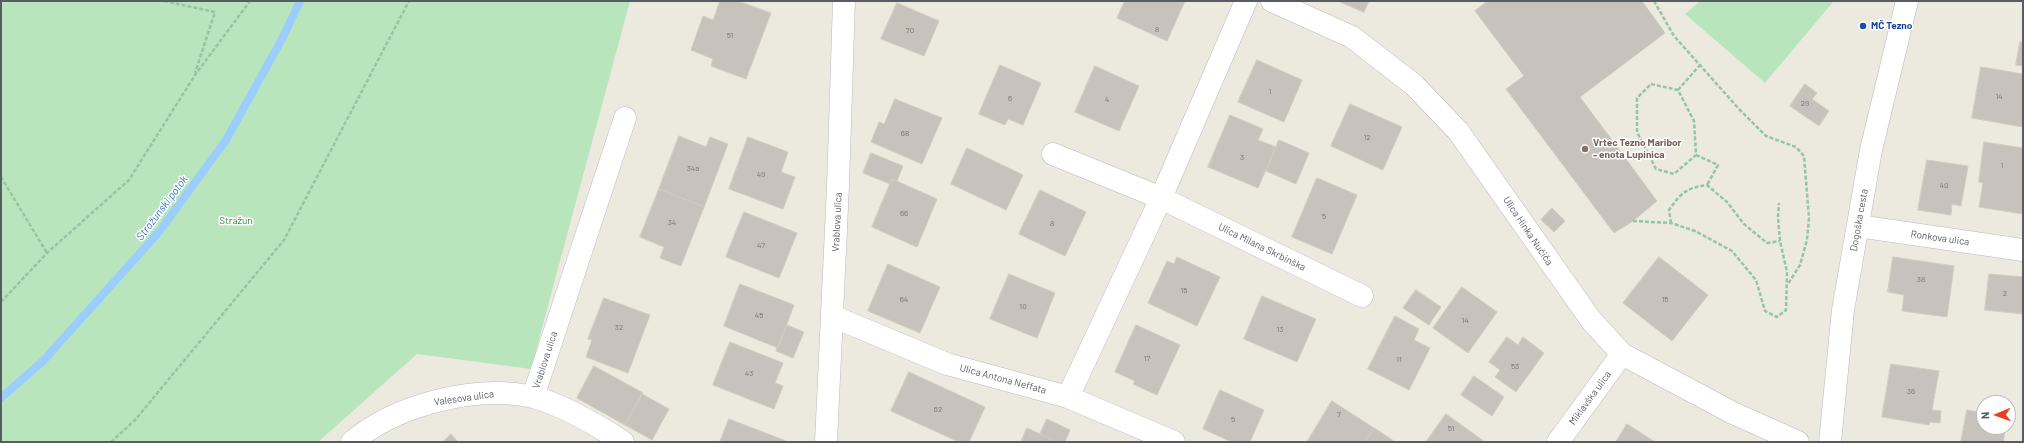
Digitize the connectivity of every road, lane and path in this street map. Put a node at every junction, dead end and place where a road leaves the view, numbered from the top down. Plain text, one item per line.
1 (164, 1) edge
2 (250, 1) edge
3 (409, 1) edge
4 (844, 1) edge
5 (1246, 1) edge
6 (1272, 1) edge
7 (1654, 1) edge
8 (1907, 1) edge
9 (1700, 65) junction
10 (195, 75) junction
11 (1678, 90) junction
12 (625, 118) dead end
13 (1053, 154) dead end
14 (1696, 155) junction
15 (1, 176) edge
16 (1707, 185) junction
17 (1161, 198) junction
18 (1779, 203) dead end
19 (1633, 221) dead end
20 (1671, 224) junction
21 (1858, 226) junction
22 (1780, 241) junction
23 (2023, 250) edge
24 (47, 253) junction
25 (1788, 284) junction
26 (1362, 296) dead end
27 (1, 302) edge
28 (832, 316) junction
29 (1622, 354) junction
30 (533, 397) junction
31 (1068, 397) junction
32 (111, 442) edge
33 (352, 442) edge
34 (623, 442) edge
35 (826, 442) edge
36 (1174, 442) edge
37 (1558, 442) edge
38 (1798, 442) edge
39 (1830, 442) edge

1 - 10 path
2 - 10 path
3 - 32 path
4 - 28 street, Vrablova ulica
5 - 17 street
6 - 29 street, Ulica Hinka Nučiča
7 - 9 path
8 - 21 street, Dogoška cesta
9 - 11 path
9 - 25 path
10 - 24 path
11 - 14 path
11 - 14 path
12 - 30 street, Vrablova ulica
13 - 17 street, Ulica Milana Skrbinška
14 - 16 path
15 - 24 path
16 - 20 path
16 - 22 path
17 - 26 street, Ulica Milana Skrbinška
17 - 31 street
18 - 22 path
19 - 20 path
20 - 25 path
21 - 23 street, Ronkova ulica
21 - 39 street, Dogoška cesta
22 - 25 path
24 - 27 path
28 - 31 street, Ulica Antona Neffata
28 - 35 street, Vrablova ulica
29 - 37 street, Miklavška ulica
29 - 38 street, Ulica Hinka Nučiča
30 - 33 street, Valesova ulica
30 - 34 street, Valesova ulica
31 - 36 street, Ulica Antona Neffata

